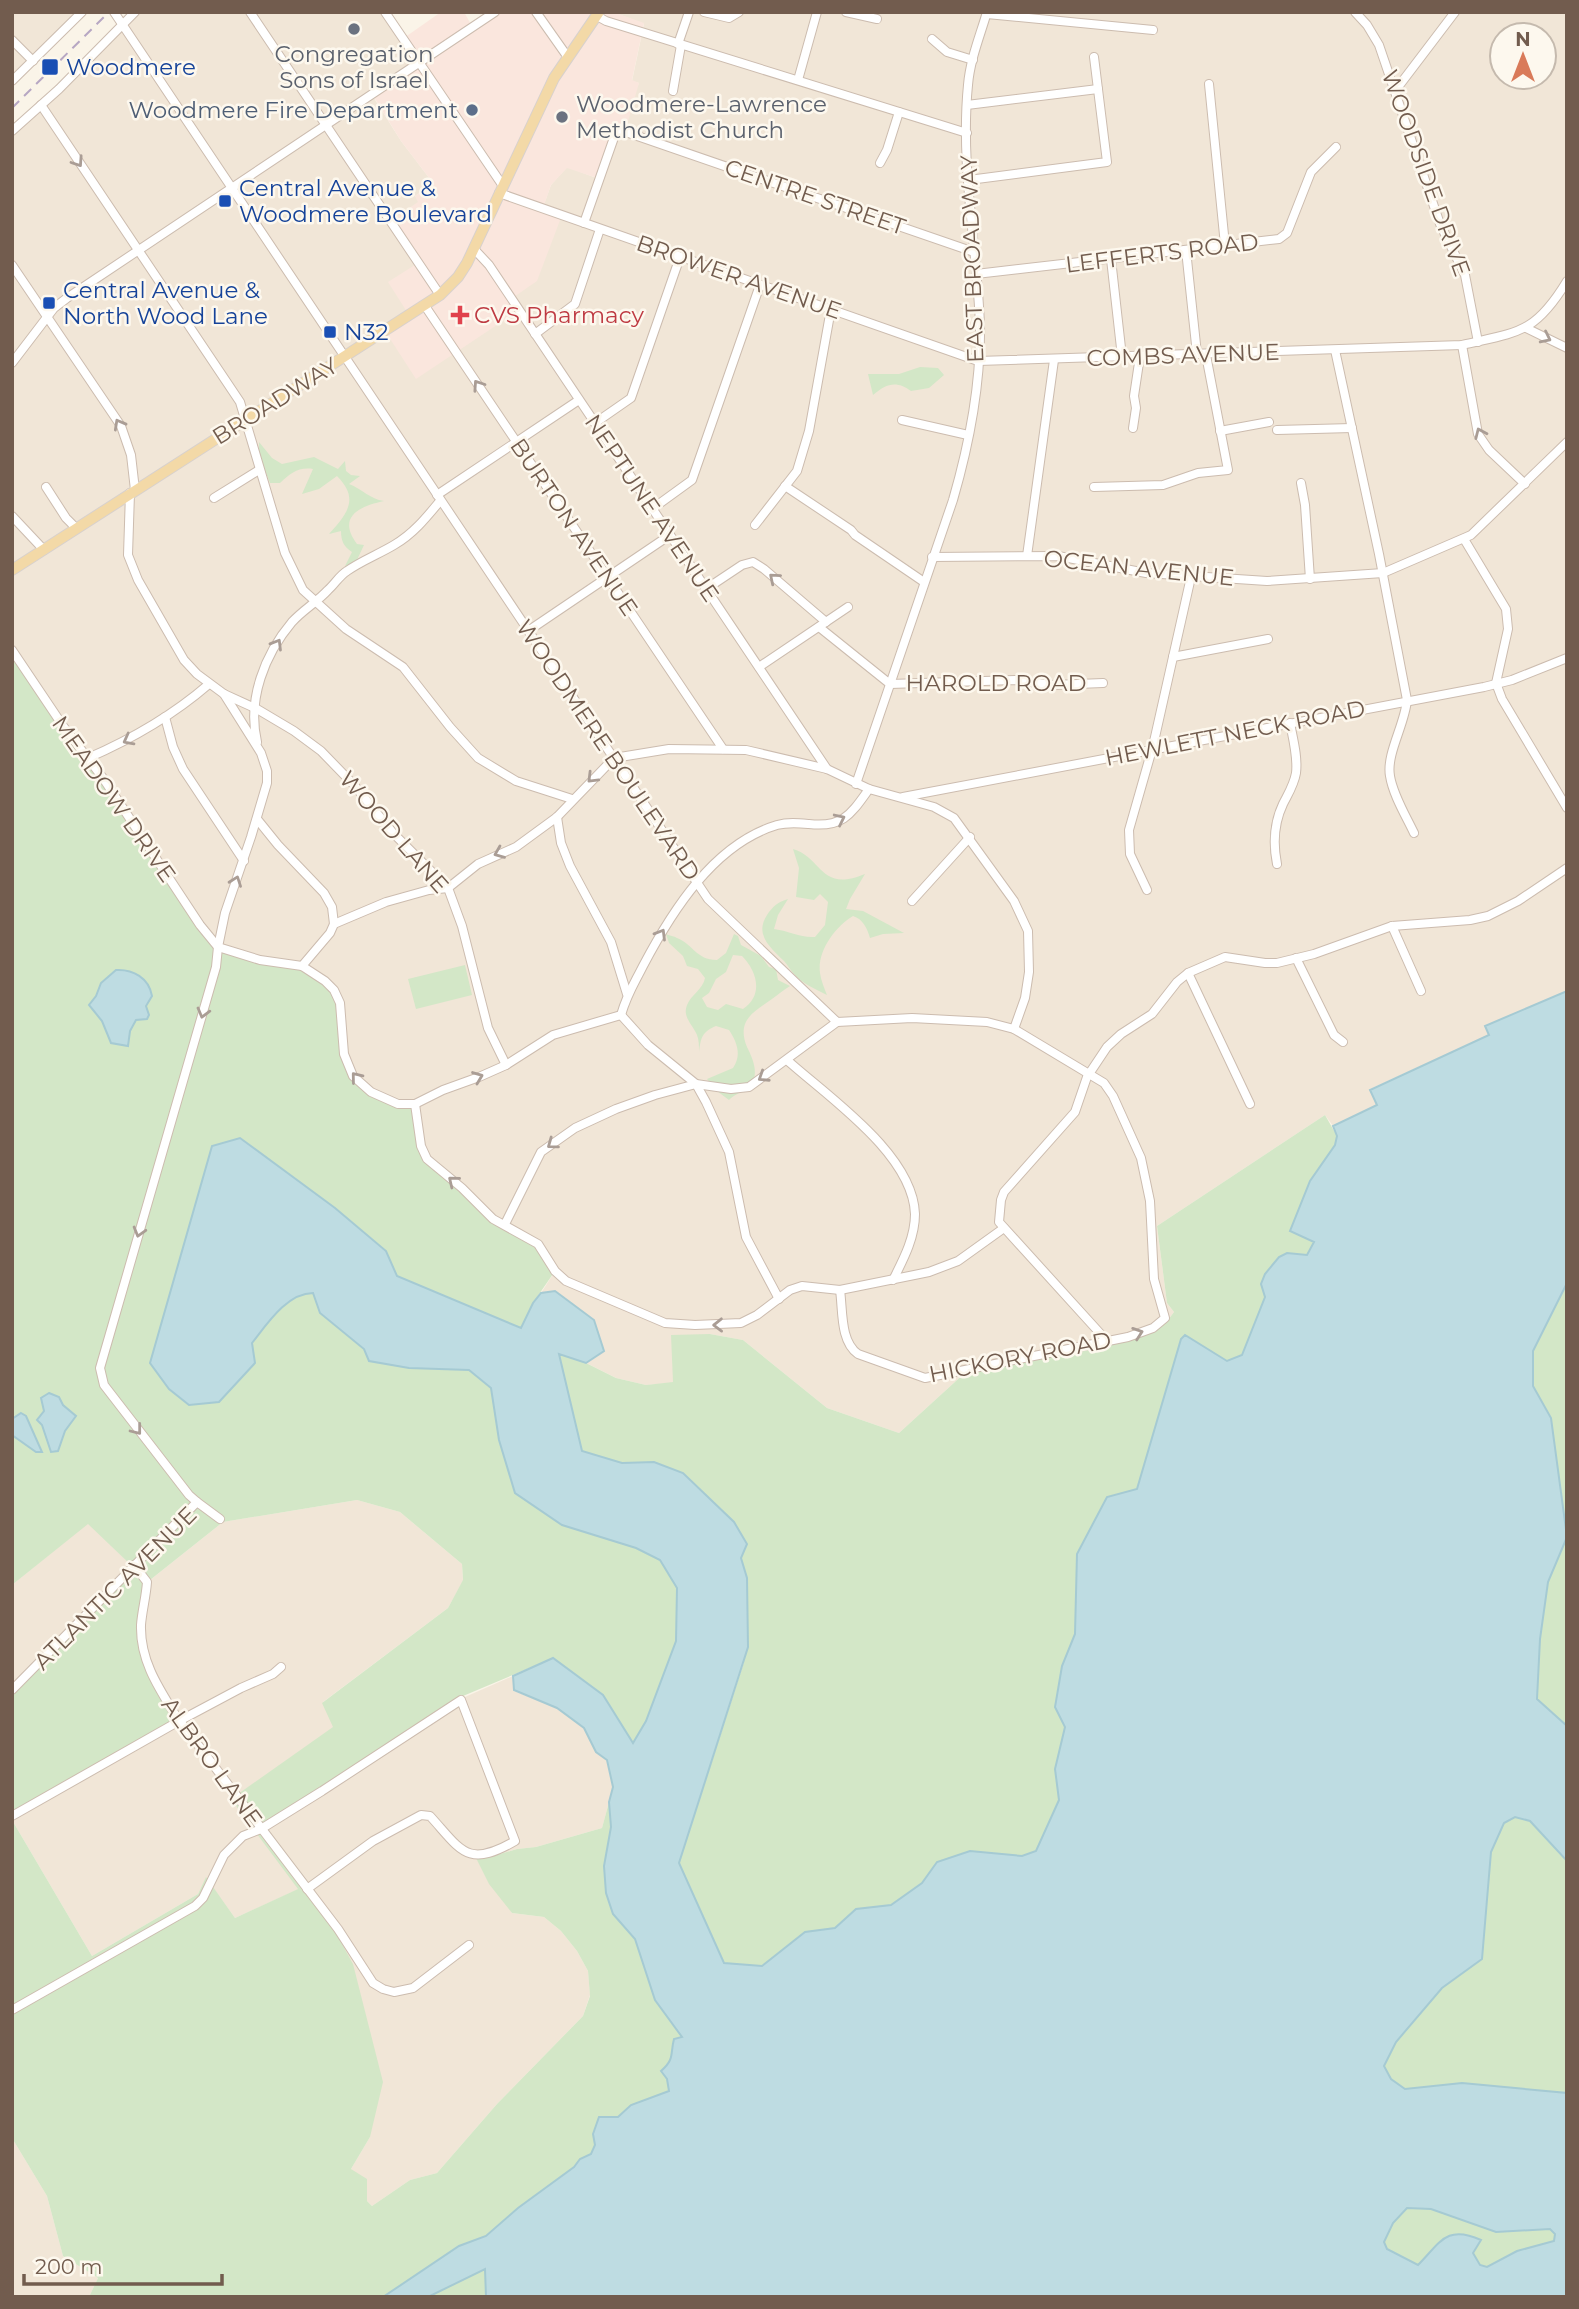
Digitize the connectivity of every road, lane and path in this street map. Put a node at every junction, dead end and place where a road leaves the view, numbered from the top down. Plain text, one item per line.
1 (82, 12) edge
2 (114, 12) edge
3 (135, 12) edge
4 (250, 12) edge
5 (385, 12) edge
6 (495, 12) edge
7 (536, 12) edge
8 (684, 12) edge
9 (689, 12) edge
10 (704, 12) edge
11 (740, 12) edge
12 (817, 12) edge
13 (846, 12) edge
14 (1355, 12) edge
15 (1455, 12) edge
16 (987, 13) edge
17 (598, 14) edge
18 (877, 19) dead end
19 (121, 26) junction
20 (1153, 30) dead end
21 (932, 39) dead end
22 (12, 40) edge
23 (678, 44) junction
24 (567, 56) junction
25 (1094, 57) dead end
26 (973, 60) junction
27 (33, 61) junction
28 (419, 63) junction
29 (798, 80) junction
30 (12, 81) edge
31 (1209, 84) dead end
32 (1098, 89) junction
33 (1395, 91) junction
34 (673, 92) dead end
35 (41, 105) junction
36 (967, 105) junction
37 (899, 112) junction
38 (326, 126) junction
39 (12, 131) edge
40 (967, 133) junction
41 (1336, 147) dead end
42 (880, 163) dead end
43 (969, 180) junction
44 (231, 190) junction
45 (501, 190) junction
46 (584, 223) junction
47 (600, 229) junction
48 (1225, 245) junction
49 (474, 249) junction
50 (1186, 250) junction
51 (139, 252) junction
52 (974, 252) junction
53 (680, 257) junction
54 (1111, 258) junction
55 (12, 265) edge
56 (976, 274) junction
57 (1567, 281) edge
58 (760, 285) junction
59 (440, 295) junction
60 (425, 306) junction
61 (831, 309) junction
62 (48, 316) junction
63 (1526, 328) junction
64 (535, 334) junction
65 (1478, 342) junction
66 (1462, 345) junction
67 (1567, 348) edge
68 (1335, 350) junction
69 (1202, 354) junction
70 (1140, 356) junction
71 (344, 357) junction
72 (1122, 357) junction
73 (1054, 360) junction
74 (978, 361) junction
75 (12, 363) edge
76 (579, 400) junction
77 (246, 420) junction
78 (902, 420) dead end
79 (1269, 422) dead end
80 (595, 423) junction
81 (1133, 428) dead end
82 (1352, 428) junction
83 (1277, 430) dead end
84 (1220, 431) junction
85 (968, 435) junction
86 (516, 442) junction
87 (1567, 442) edge
88 (259, 470) junction
89 (1301, 483) dead end
90 (1525, 484) junction
91 (785, 486) junction
92 (46, 487) dead end
93 (1094, 487) dead end
94 (132, 492) junction
95 (214, 498) dead end
96 (438, 498) junction
97 (652, 509) junction
98 (12, 516) edge
99 (755, 525) dead end
100 (76, 528) junction
101 (670, 535) junction
102 (1464, 539) junction
103 (44, 550) junction
104 (1027, 556) junction
105 (932, 557) junction
106 (12, 570) edge
107 (1383, 573) junction
108 (607, 577) junction
109 (1191, 577) junction
110 (1310, 579) junction
111 (924, 582) junction
112 (706, 589) junction
113 (315, 601) junction
114 (848, 607) dead end
115 (823, 625) junction
116 (528, 631) junction
117 (1268, 639) dead end
118 (12, 650) edge
119 (1173, 657) junction
120 (1567, 657) edge
121 (759, 667) junction
122 (1103, 683) dead end
123 (1496, 683) junction
124 (209, 684) junction
125 (890, 684) junction
126 (224, 694) junction
127 (1407, 700) junction
128 (254, 708) junction
129 (165, 717) junction
130 (1290, 723) junction
131 (723, 749) junction
132 (1152, 750) junction
133 (261, 753) junction
134 (88, 758) junction
135 (614, 758) junction
136 (827, 769) junction
137 (856, 784) junction
138 (869, 789) junction
139 (900, 797) junction
140 (572, 799) junction
141 (1567, 808) edge
142 (557, 817) junction
143 (257, 820) junction
144 (1414, 833) dead end
145 (970, 837) junction
146 (244, 861) junction
147 (1278, 864) dead end
148 (1567, 868) edge
149 (698, 883) junction
150 (448, 888) junction
151 (1147, 890) dead end
152 (912, 901) dead end
153 (334, 924) junction
154 (1392, 926) junction
155 (218, 947) junction
156 (1296, 958) junction
157 (302, 966) junction
158 (1188, 973) junction
159 (1421, 991) dead end
160 (627, 994) junction
161 (621, 1015) junction
162 (837, 1022) junction
163 (1014, 1029) junction
164 (1343, 1042) dead end
165 (787, 1060) junction
166 (506, 1065) junction
167 (1090, 1073) junction
168 (696, 1084) junction
169 (415, 1104) junction
170 (1250, 1104) dead end
171 (505, 1224) junction
172 (1004, 1228) junction
173 (893, 1280) junction
174 (840, 1290) junction
175 (779, 1299) junction
176 (1107, 1341) junction
177 (197, 1502) junction
178 (220, 1519) dead end
179 (134, 1565) junction
180 (281, 1667) dead end
181 (12, 1690) edge
182 (181, 1720) junction
183 (12, 1816) edge
184 (261, 1829) junction
185 (307, 1889) junction
186 (469, 1945) dead end
187 (12, 2010) edge

1 - 27 street
2 - 19 street, WOODMERE BOULEVARD
3 - 19 street
4 - 38 street
5 - 28 street
6 - 28 street
7 - 24 street
8 - 23 street
9 - 23 street
10 - 11 street
12 - 29 street
13 - 18 street
14 - 33 street, WOODSIDE DRIVE
15 - 33 street
16 - 20 street
16 - 26 street, EAST BROADWAY
17 - 23 street
17 - 24 main road, BROADWAY
19 - 35 street
19 - 44 street, WOODMERE BOULEVARD
21 - 26 street
22 - 27 street
23 - 29 street
23 - 34 street
24 - 45 main road, BROADWAY
25 - 32 street
26 - 36 street, EAST BROADWAY
27 - 30 street
28 - 38 street
28 - 45 street
29 - 37 street
31 - 48 street
32 - 36 street
32 - 43 street
33 - 65 street, WOODSIDE DRIVE
35 - 39 street
35 -> 51 street
36 - 40 street, EAST BROADWAY
37 - 40 street
37 - 42 street
38 - 44 street
38 - 59 street
40 - 43 street, EAST BROADWAY
41 - 48 street, LEFFERTS ROAD
43 - 52 street, EAST BROADWAY
44 - 51 street
44 - 71 street, WOODMERE BOULEVARD
45 - 46 street, BROWER AVENUE
45 - 49 main road, BROADWAY
46 - 47 street, BROWER AVENUE
46 - 52 street, CENTRE STREET
47 - 53 street, BROWER AVENUE
47 - 64 street
48 - 50 street, LEFFERTS ROAD
49 - 59 main road, BROADWAY
49 - 64 street, NEPTUNE AVENUE
50 - 54 street, LEFFERTS ROAD
50 - 69 street
51 - 62 street
51 - 77 street
52 - 56 street, EAST BROADWAY
53 - 58 street, BROWER AVENUE
53 - 80 street
54 - 56 street, LEFFERTS ROAD
54 - 72 street
55 - 62 street, WOOD LANE
56 - 74 street, EAST BROADWAY
57 - 63 street
58 - 61 street, BROWER AVENUE
58 - 97 street
59 - 60 main road, BROADWAY
60 - 71 main road, BROADWAY
86 -> 60 street, BURTON AVENUE
61 - 74 street, BROWER AVENUE
61 - 91 street
62 - 75 street
94 -> 62 street, WOOD LANE
63 - 65 street, COMBS AVENUE
63 -> 67 street
64 - 76 street, NEPTUNE AVENUE
65 - 66 street, COMBS AVENUE
66 - 68 street, COMBS AVENUE
90 -> 66 street
68 - 69 street, COMBS AVENUE
68 - 82 street
69 - 70 street, COMBS AVENUE
69 - 84 street
70 - 72 street, COMBS AVENUE
70 - 81 street
71 - 77 main road, BROADWAY
71 - 96 street, WOODMERE BOULEVARD
72 - 73 street, COMBS AVENUE
73 - 74 street, COMBS AVENUE
73 - 104 street
74 - 85 street, EAST BROADWAY
76 - 80 street, NEPTUNE AVENUE
76 - 86 street
77 - 88 street
77 - 94 main road, BROADWAY
78 - 85 street
79 - 84 street
80 - 97 street, NEPTUNE AVENUE
82 - 83 street
82 - 107 street
84 - 93 street
85 - 105 street, EAST BROADWAY
86 - 96 street
86 - 108 street, BURTON AVENUE
87 - 90 street, OCEAN AVENUE
88 - 95 street
88 - 113 street
89 - 110 street
90 - 102 street, OCEAN AVENUE
91 - 99 street
91 - 111 street
92 - 100 street
94 - 100 main road, BROADWAY
94 - 124 street, WOOD LANE
96 - 113 street
96 - 116 street, WOODMERE BOULEVARD
97 - 101 street, NEPTUNE AVENUE
98 - 103 street
100 - 103 main road, BROADWAY
101 - 108 street
101 - 112 street, NEPTUNE AVENUE
102 - 107 street, OCEAN AVENUE
102 - 123 street
103 - 106 main road, BROADWAY
104 - 105 street, OCEAN AVENUE
104 - 109 street, OCEAN AVENUE
105 - 111 street, EAST BROADWAY
107 - 110 street, OCEAN AVENUE
107 - 127 street
108 - 116 street
108 - 131 street, BURTON AVENUE
109 - 110 street, OCEAN AVENUE
109 - 119 street
111 - 125 street, EAST BROADWAY
115 -> 112 street
112 - 121 street, NEPTUNE AVENUE
128 -> 113 street
113 - 140 street
114 - 115 street
115 - 121 street
115 - 125 street
116 - 135 street, WOODMERE BOULEVARD
117 - 119 street
118 - 134 street, MEADOW DRIVE
119 - 132 street
120 - 123 street, HEWLETT NECK ROAD
121 - 136 street, NEPTUNE AVENUE
122 - 125 street, HAROLD ROAD
123 - 127 street, HEWLETT NECK ROAD
123 - 141 street
124 - 126 street, WOOD LANE
124 - 129 street
125 - 137 street, EAST BROADWAY
126 - 128 street, WOOD LANE
126 - 133 street
127 - 130 street, HEWLETT NECK ROAD
127 - 144 street
128 - 133 street
128 - 150 street, WOOD LANE
129 -> 134 street
129 - 146 street
130 - 132 street, HEWLETT NECK ROAD
130 - 147 street
131 - 135 street
131 - 136 street
132 - 139 street, HEWLETT NECK ROAD
132 - 151 street
133 - 143 street
134 - 155 street, MEADOW DRIVE
135 -> 140 street
135 - 149 street, WOODMERE BOULEVARD
136 - 137 street
137 - 138 street
138 - 139 street
149 -> 138 street
139 - 145 street
140 - 142 street
142 -> 150 street
142 - 160 street
143 - 146 street
143 - 153 street
145 - 152 street
145 - 163 street
155 -> 146 street
148 - 154 street
160 -> 149 street
149 - 162 street, WOODMERE BOULEVARD
150 - 153 street
150 - 166 street, WOOD LANE
153 - 157 street
154 - 156 street
154 - 159 street
155 - 157 street
155 -> 177 street
156 - 158 street
156 - 164 street
169 -> 157 street
158 - 167 street
158 - 170 street
160 - 161 street
161 - 166 street
161 - 168 street
162 - 163 street
162 - 165 street
163 - 167 street
165 -> 168 street
165 - 173 street
169 -> 166 street
167 - 172 street
176 -> 167 street, HICKORY ROAD
168 -> 171 street
168 - 175 street
171 -> 169 street
175 -> 171 street
172 - 173 street
172 - 176 street
173 - 174 street
174 - 175 street
174 - 176 street, HICKORY ROAD
177 - 178 street, ATLANTIC AVENUE
177 - 179 street, ATLANTIC AVENUE
179 - 181 street, ATLANTIC AVENUE
179 - 182 street, ALBRO LANE
180 - 182 street
182 - 183 street
182 - 184 street, ALBRO LANE
184 - 185 street, ALBRO LANE
184 - 185 street
184 - 187 street
185 - 186 street, ALBRO LANE

